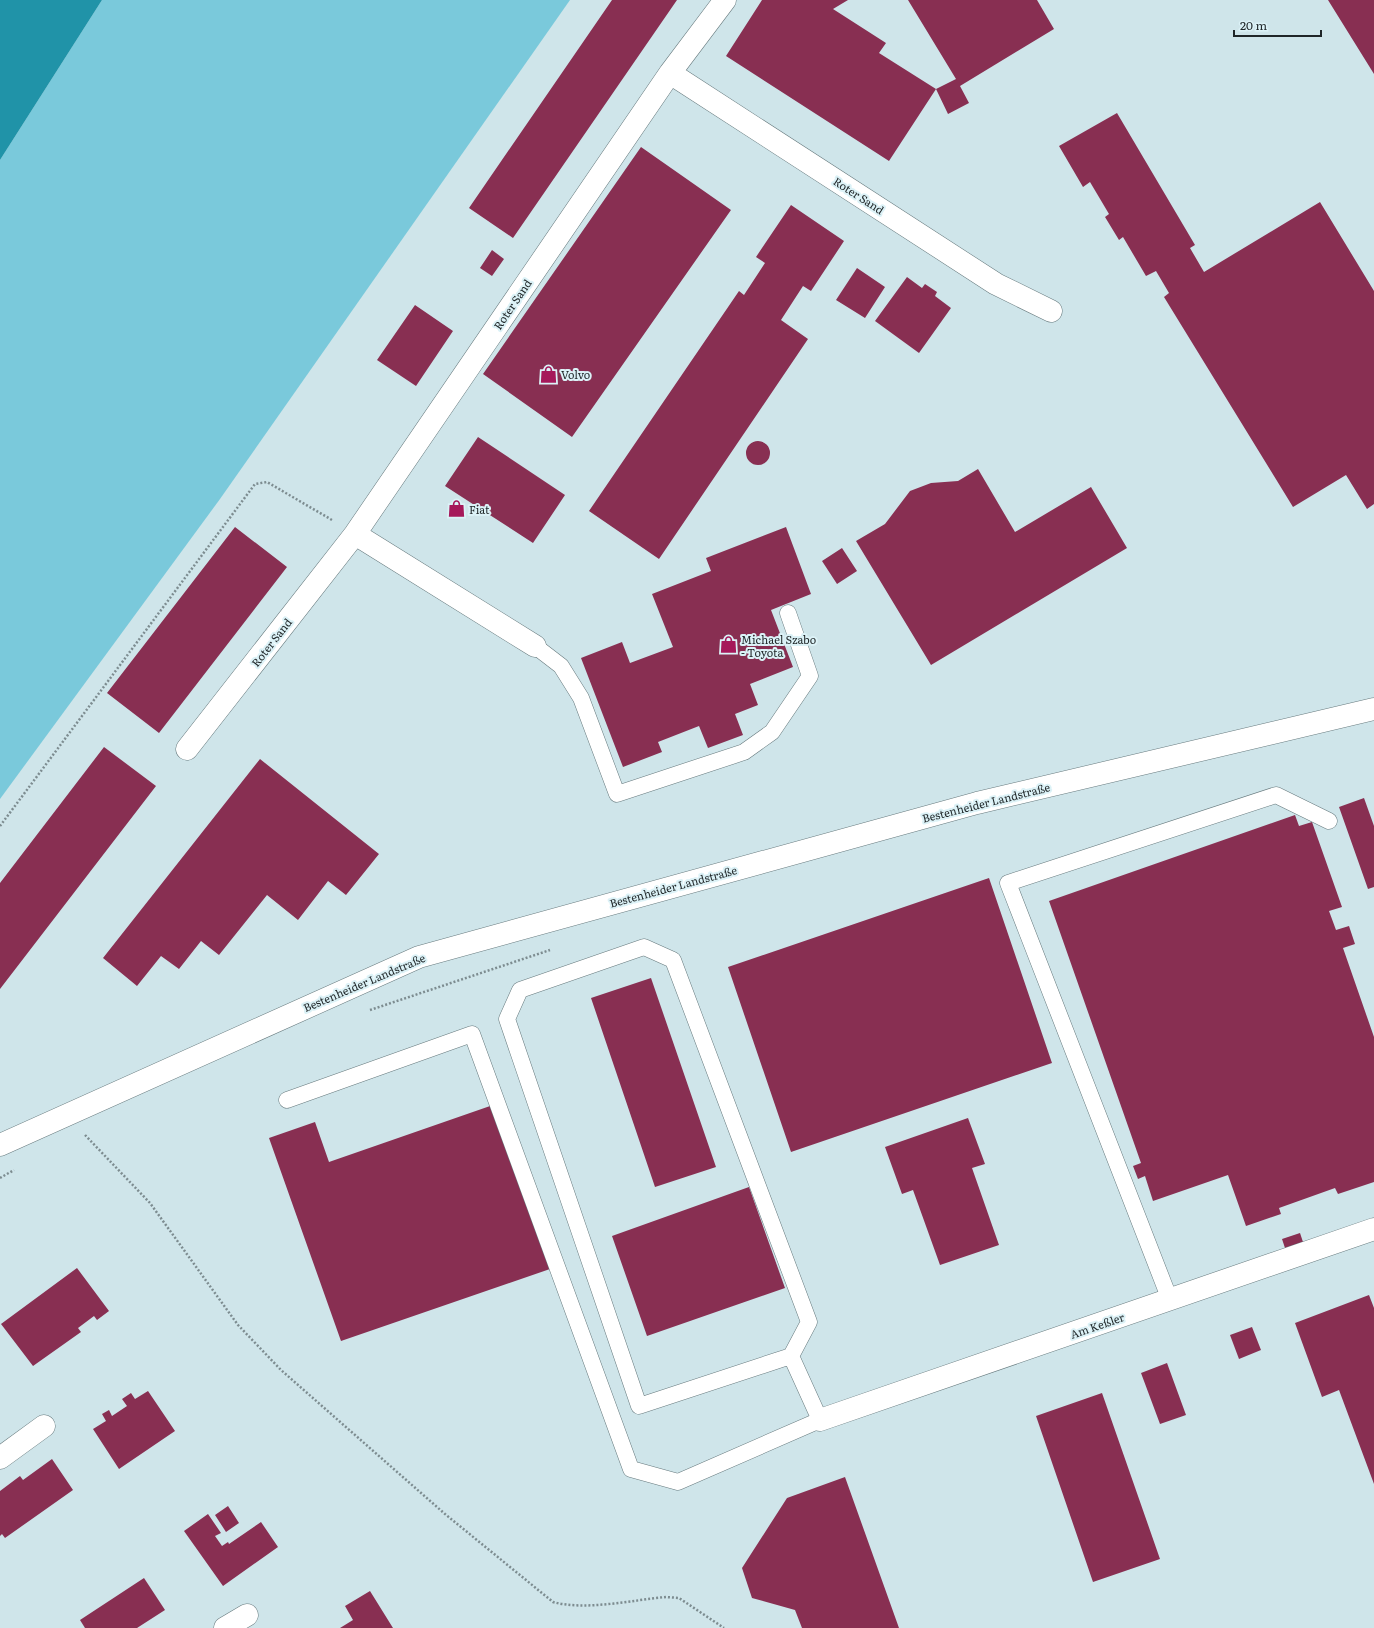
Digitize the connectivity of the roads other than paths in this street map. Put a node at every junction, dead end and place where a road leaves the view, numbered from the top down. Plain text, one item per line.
1 (724, 0) edge
2 (670, 73) junction
3 (1051, 310) dead end
4 (355, 534) junction
5 (788, 612) dead end
6 (535, 646) joint
7 (1374, 708) edge
8 (187, 750) dead end
9 (1329, 821) dead end
10 (286, 1100) dead end
11 (0, 1145) edge
12 (1374, 1230) edge
13 (1170, 1300) junction
14 (791, 1356) junction
15 (820, 1420) junction
16 (44, 1426) dead end
17 (0, 1458) edge
18 (247, 1615) dead end
19 (225, 1628) edge

1 - 2 street, Roter Sand
2 - 3 street, Roter Sand
2 - 4 street, Roter Sand
4 - 6 street
4 - 8 street, Roter Sand
5 - 6 lane
7 - 11 street, Bestenheider Landstraße
9 - 13 lane
10 - 15 lane
12 - 13 street, Am Keßler
13 - 15 street, Am Keßler
14 - 14 lane
14 - 15 lane
16 - 17 street
18 - 19 street

